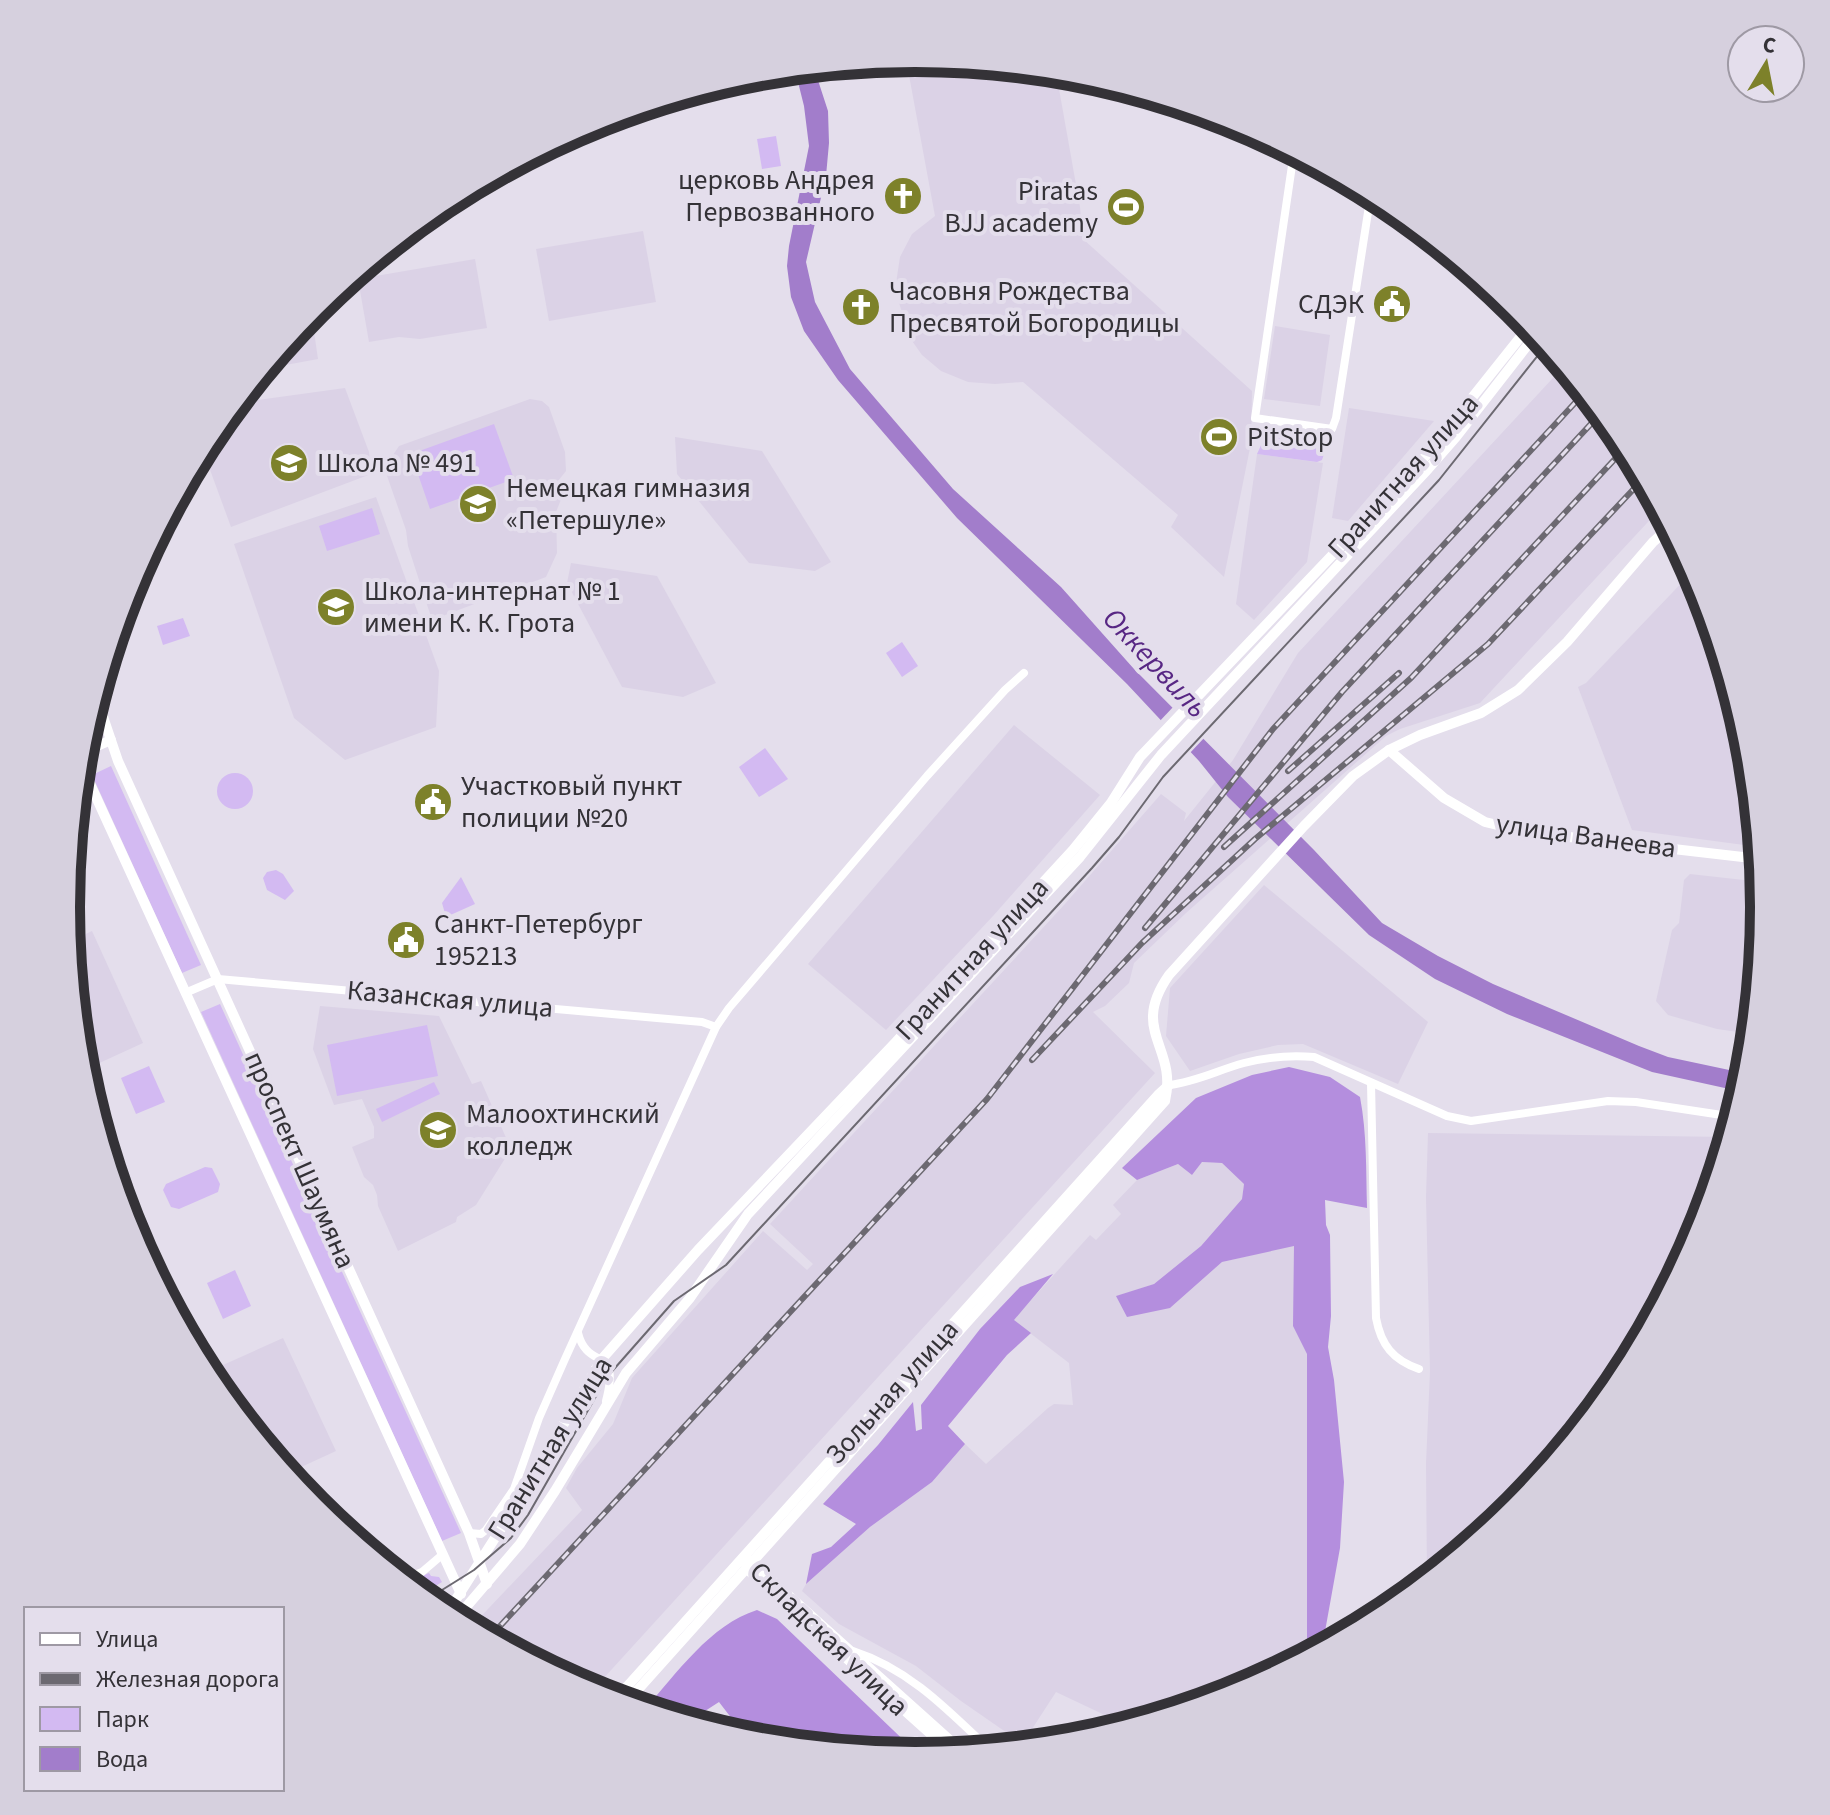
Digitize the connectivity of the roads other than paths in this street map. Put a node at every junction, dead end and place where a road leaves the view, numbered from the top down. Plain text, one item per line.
1 (1293, 162) edge
2 (1369, 207) edge
3 (1522, 335) edge
4 (1530, 343) edge
5 (1662, 534) edge
6 (1024, 673) dead end
7 (103, 715) edge
8 (111, 740) junction
9 (96, 747) edge
10 (1389, 750) junction
11 (90, 783) edge
12 (1749, 858) edge
13 (218, 979) junction
14 (185, 993) junction
15 (716, 1027) junction
16 (1371, 1083) junction
17 (1169, 1085) junction
18 (1724, 1115) edge
19 (578, 1333) junction
20 (601, 1360) junction
21 (1419, 1369) dead end
22 (604, 1407) junction
23 (519, 1492) junction
24 (469, 1533) junction
25 (442, 1555) junction
26 (748, 1563) junction
27 (478, 1564) junction
28 (447, 1567) junction
29 (414, 1575) edge
30 (470, 1580) junction
31 (487, 1584) junction
32 (461, 1594) junction
33 (454, 1604) edge
34 (464, 1610) edge
35 (847, 1649) junction
36 (624, 1690) edge
37 (634, 1694) edge
38 (979, 1740) edge
39 (940, 1742) edge
40 (951, 1742) edge

1 - 2 street
3 - 20 street, Гранитная улица
4 - 22 street, Гранитная улица
5 - 10 street
6 - 15 street, Гранитная улица
7 - 8 street, проспект Шаумяна
8 - 9 street
8 - 13 street, проспект Шаумяна
10 - 12 street, улица Ванеева
10 - 17 street
11 - 14 street, проспект Шаумяна
13 - 14 street, Казанская улица
13 - 15 street, Казанская улица
13 - 24 street, проспект Шаумяна
14 - 25 street, проспект Шаумяна
15 - 19 street, Гранитная улица
16 - 17 street
16 - 18 street
16 - 21 street
17 - 26 street, Зольная улица
19 - 20 street
19 - 23 street, Гранитная улица
20 - 22 street
20 - 23 street, Гранитная улица
22 - 31 street, Гранитная улица
23 - 24 street, Гранитная улица
23 - 27 street, Гранитная улица
24 - 27 street, проспект Шаумяна
25 - 28 street, проспект Шаумяна
25 - 29 street
26 - 35 street, Складская улица
26 - 36 street, Зольная улица
26 - 37 street, Зольная улица
26 - 39 street, Складская улица
27 - 30 street, Гранитная улица
27 - 31 street, проспект Шаумяна
28 - 30 street
28 - 32 street, проспект Шаумяна
30 - 31 street
30 - 32 street, Гранитная улица
31 - 34 street, Гранитная улица
32 - 33 street, Гранитная улица
35 - 38 street
35 - 40 street, Складская улица

